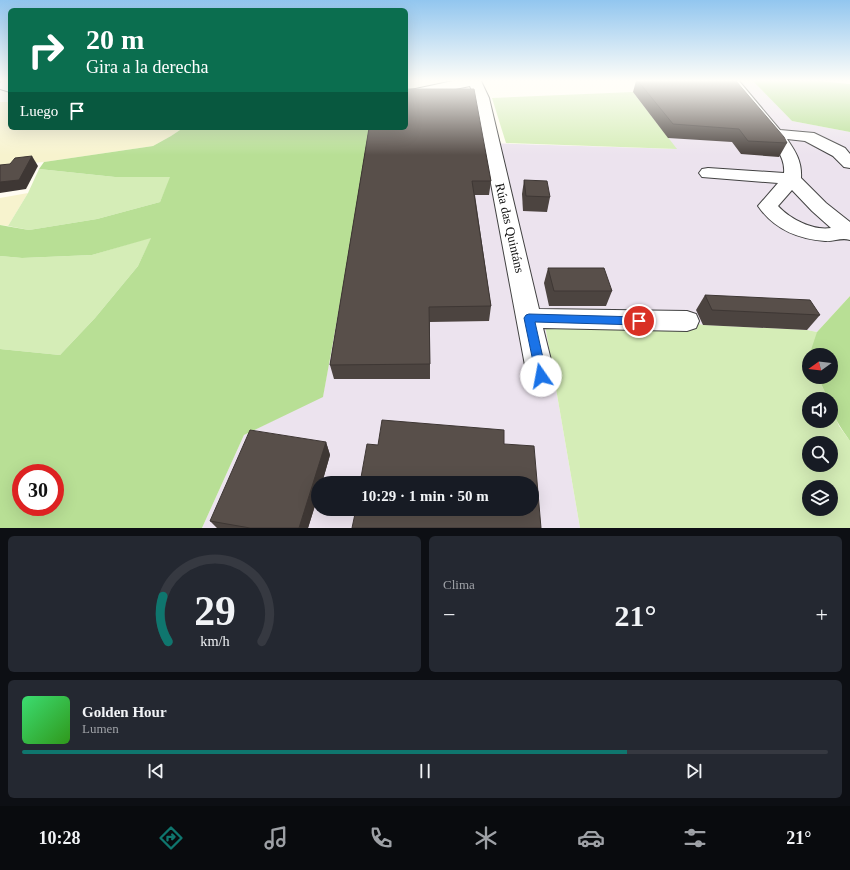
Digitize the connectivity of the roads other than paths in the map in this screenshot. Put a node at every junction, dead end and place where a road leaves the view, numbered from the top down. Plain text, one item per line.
1 (484, 106) edge
2 (750, 106) edge
3 (774, 134) junction
4 (850, 163) edge
5 (708, 172) dead end
6 (792, 179) junction
7 (848, 232) edge
8 (529, 318) junction
9 (687, 322) dead end
10 (541, 376) dead end

1 - 8 street, Rúa das Quintáns
2 - 3 street
3 - 4 street
3 - 6 street
5 - 6 street
6 - 7 street
6 - 7 street
8 - 9 street
8 - 10 street, Rúa das Quintáns

